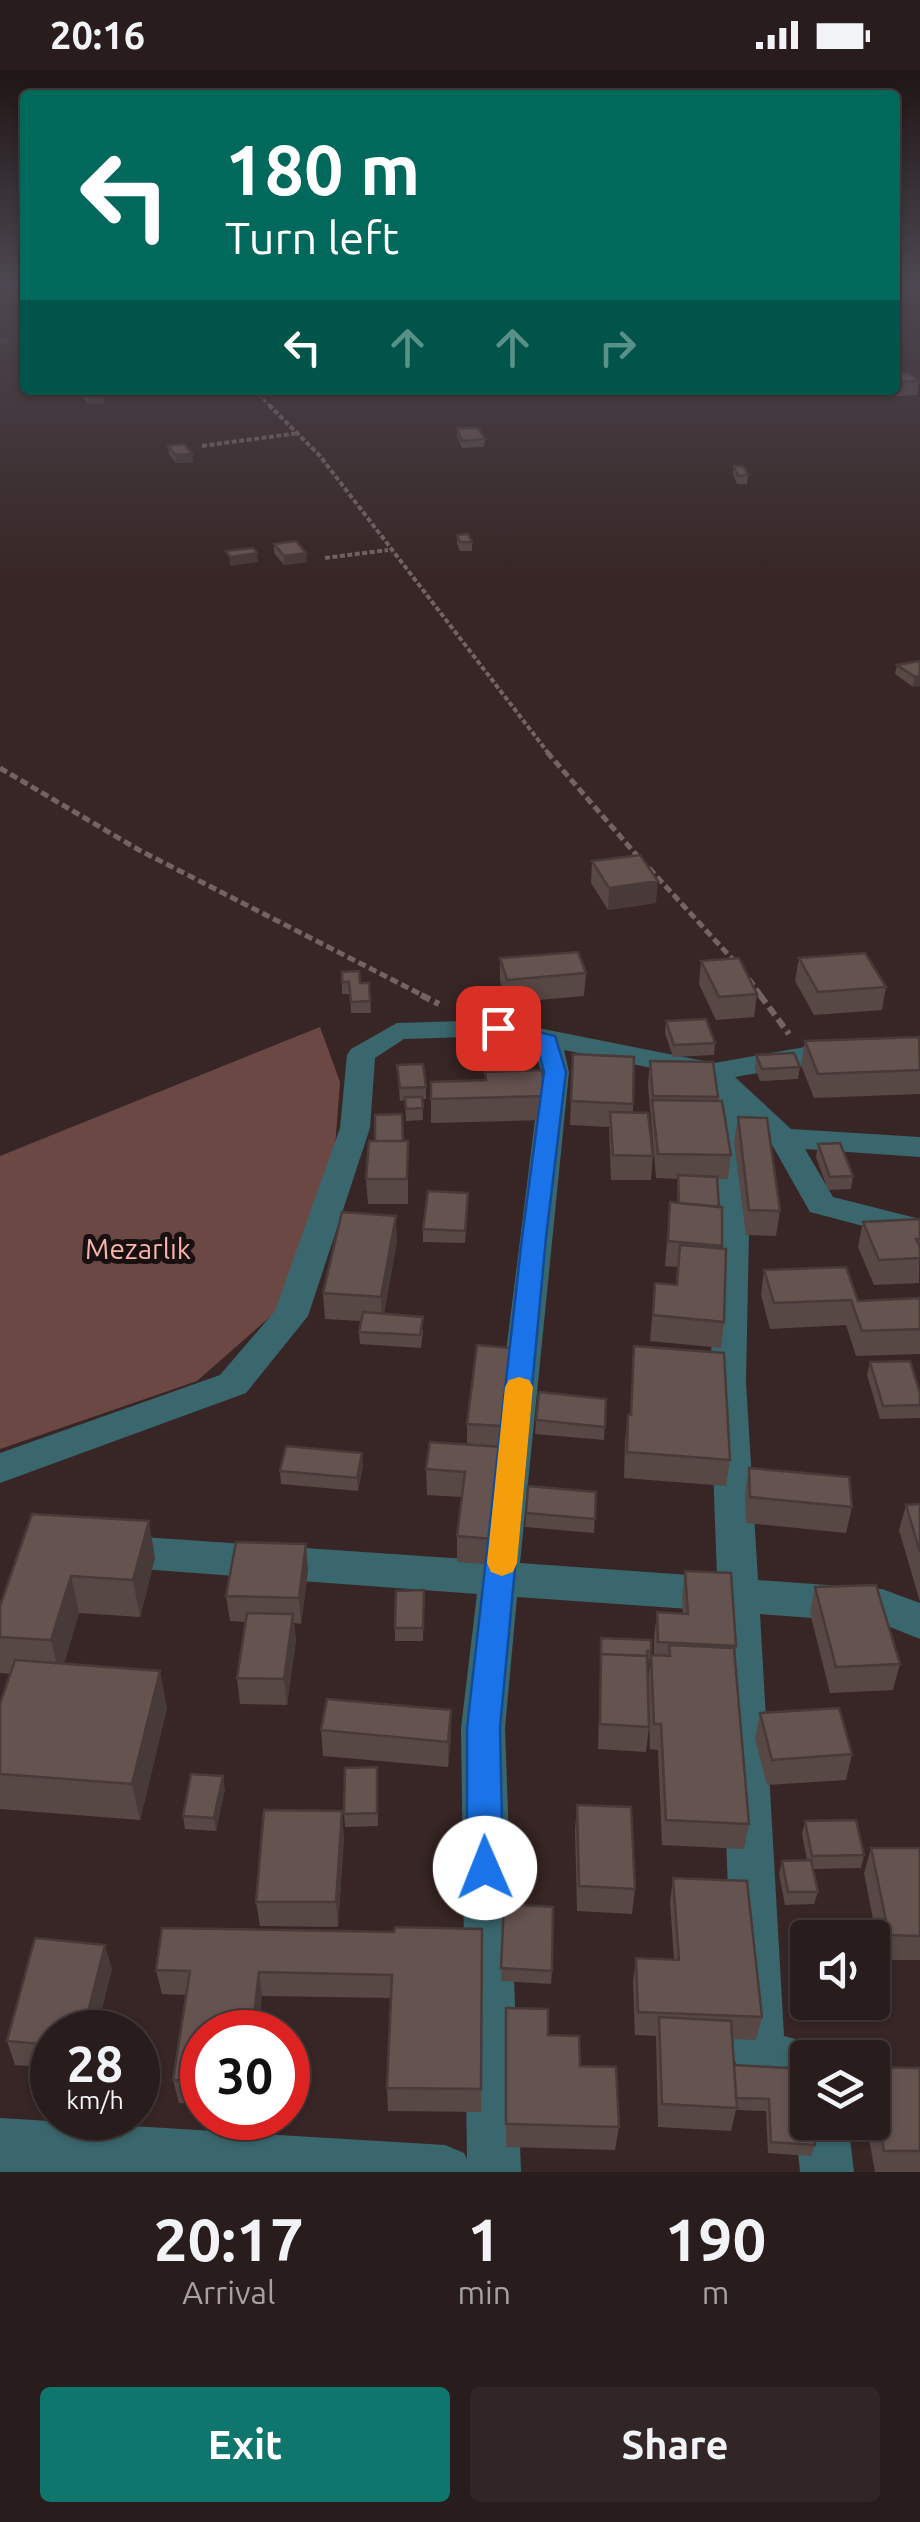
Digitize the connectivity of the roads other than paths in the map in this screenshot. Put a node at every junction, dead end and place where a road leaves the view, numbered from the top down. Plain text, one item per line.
1 (547, 1040) junction
2 (920, 1045) edge
3 (720, 1080) junction
4 (783, 1138) junction
5 (920, 1147) edge
6 (920, 1230) edge
7 (0, 1468) edge
8 (75, 1548) edge
9 (501, 1579) junction
10 (738, 1596) junction
11 (920, 1621) edge
12 (790, 2063) edge
13 (823, 2140) edge
14 (0, 2144) edge
15 (445, 2172) edge
16 (494, 2172) edge
17 (827, 2172) edge

1 - 3 street
1 - 7 street
1 - 9 street
2 - 3 street
3 - 4 street
3 - 10 street
4 - 5 street
4 - 6 street
8 - 9 street
9 - 10 street
9 - 16 street
10 - 11 street
10 - 12 street
13 - 17 street
14 - 15 street

